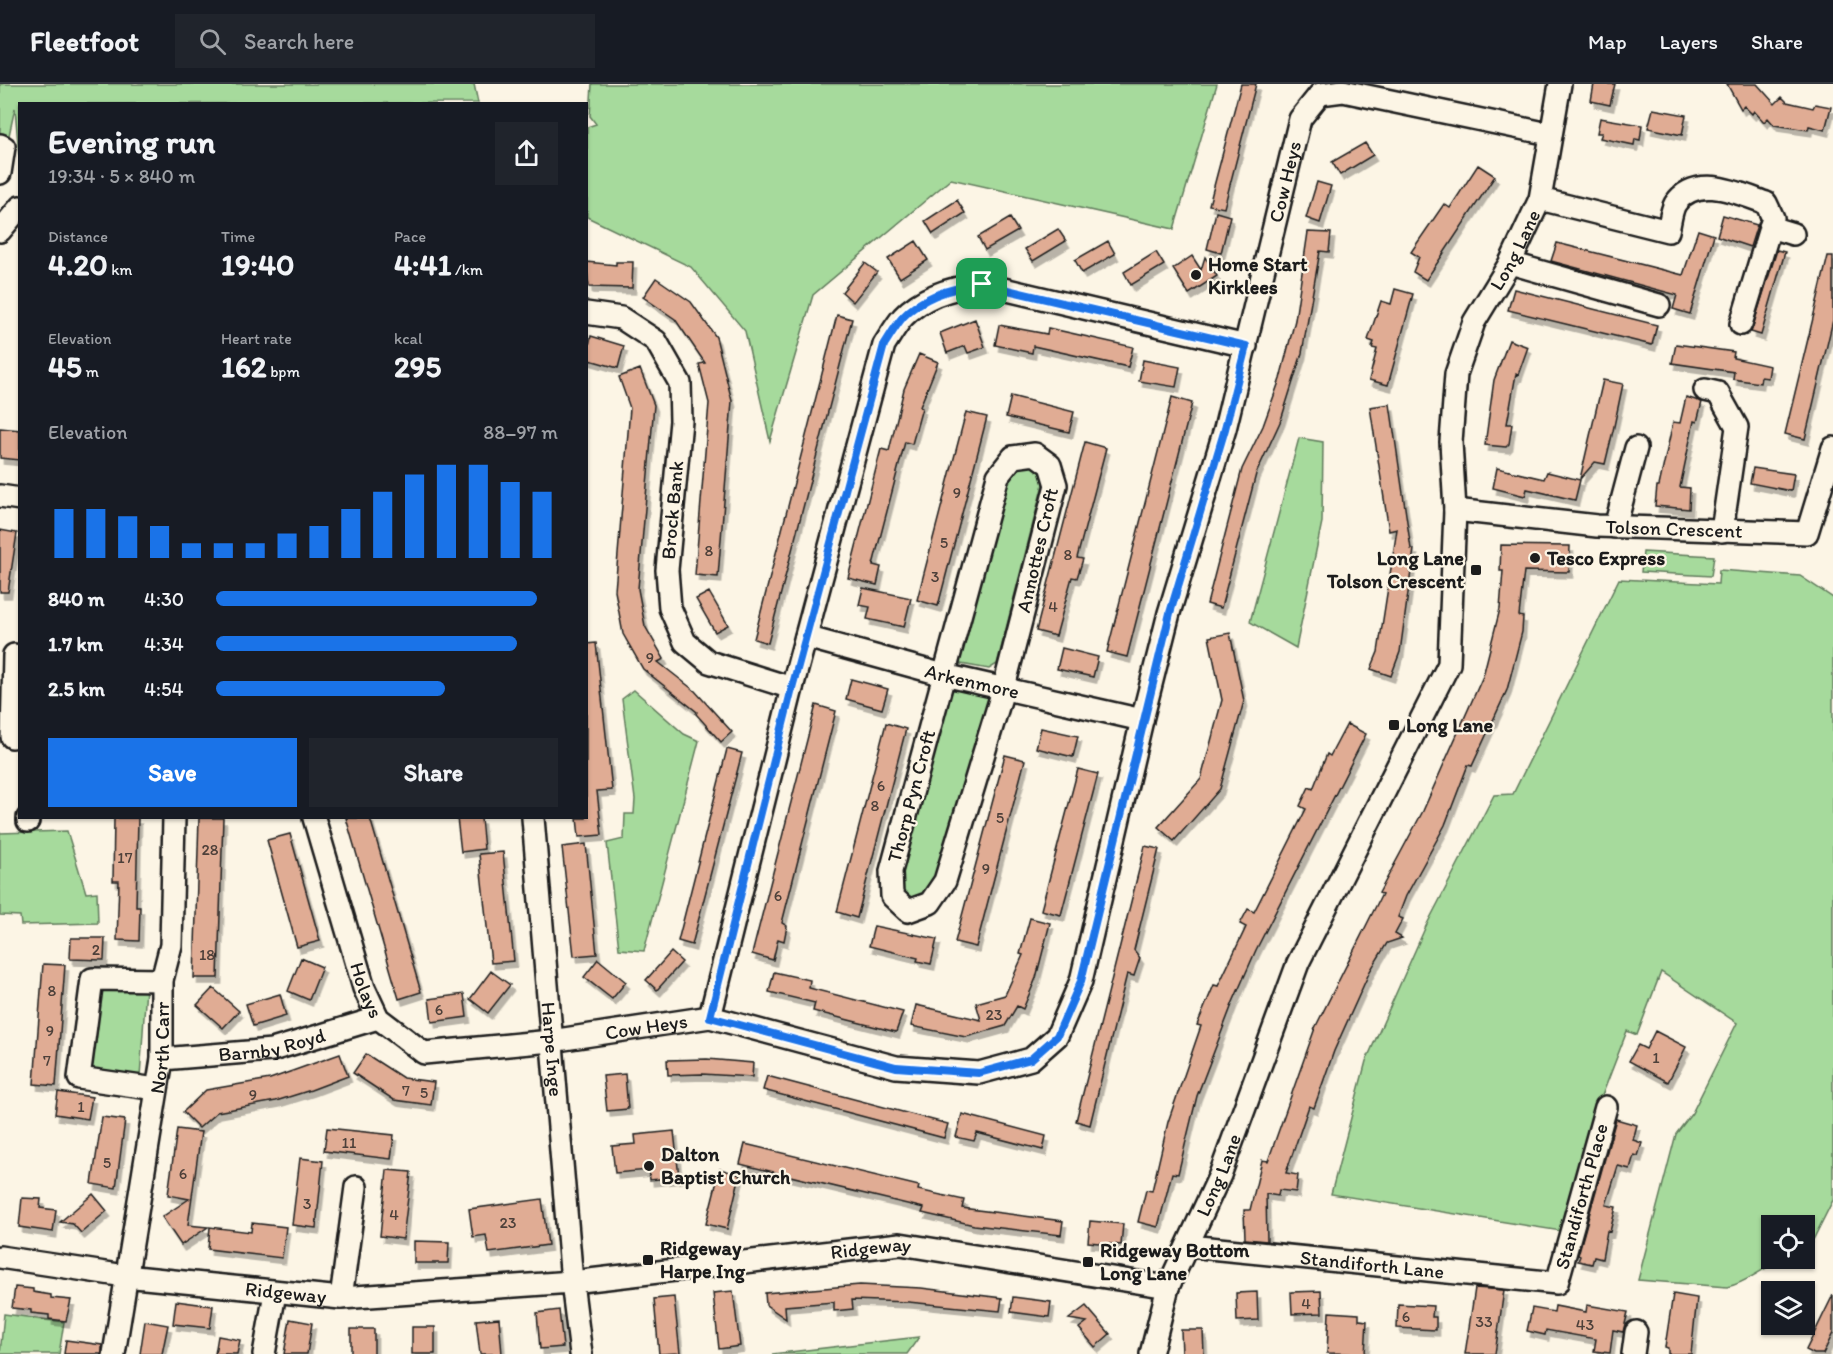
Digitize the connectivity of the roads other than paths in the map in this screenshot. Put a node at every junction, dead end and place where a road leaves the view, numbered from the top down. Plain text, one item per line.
1 (1560, 84) edge
2 (1549, 134) junction
3 (0, 145) edge
4 (0, 173) edge
5 (1540, 199) junction
6 (11, 207) edge
7 (1770, 227) junction
8 (0, 231) edge
9 (1794, 234) dead end
10 (1510, 263) junction
11 (1659, 305) dead end
12 (588, 313) edge
13 (1741, 324) dead end
14 (1246, 346) junction
15 (1705, 390) dead end
16 (1636, 448) dead end
17 (1833, 448) edge
18 (0, 495) edge
19 (18, 499) edge
20 (1455, 510) junction
21 (1615, 527) junction
22 (1722, 531) junction
23 (806, 637) junction
24 (14, 655) dead end
25 (944, 675) junction
26 (1004, 687) junction
27 (792, 688) junction
28 (1142, 720) junction
29 (11, 737) edge
30 (174, 819) edge
31 (314, 819) edge
32 (533, 819) edge
33 (162, 980) junction
34 (710, 1017) junction
35 (378, 1018) junction
36 (550, 1041) junction
37 (162, 1059) junction
38 (156, 1089) junction
39 (1606, 1107) dead end
40 (356, 1187) dead end
41 (1190, 1246) junction
42 (0, 1257) edge
43 (125, 1276) junction
44 (572, 1282) junction
45 (1557, 1283) joint
46 (1168, 1287) junction
47 (275, 1293) junction
48 (341, 1299) junction
49 (1636, 1332) dead end
50 (114, 1354) edge
51 (264, 1354) edge
52 (581, 1354) edge
53 (1151, 1354) edge
54 (1633, 1354) edge

1 - 2 street, Long Lane
2 - 5 street, Long Lane
2 - 14 street, Cow Heys
3 - 4 street
5 - 7 street
5 - 10 street, Long Lane
6 - 8 street
7 - 9 street
7 - 13 street
10 - 11 street
10 - 20 street, Long Lane
12 - 27 street, Brock Bank
14 - 23 street
14 - 28 street, Cow Heys
15 - 22 street
16 - 21 street
17 - 22 street, Tolson Crescent
18 - 19 street
20 - 21 street, Tolson Crescent
20 - 41 street, Long Lane
21 - 22 street, Tolson Crescent
23 - 25 street, Arkenmore
23 - 27 street
24 - 29 street
25 - 26 street, Arkenmore
25 - 26 street, Annottes Croft
25 - 26 street, Thorp Pyn Croft
26 - 28 street, Arkenmore
27 - 34 street
28 - 34 street, Cow Heys
30 - 33 street, North Carr
31 - 35 street, Holays
32 - 36 street, Harpe Inge
33 - 37 street, North Carr
33 - 38 street
34 - 36 street, Cow Heys
35 - 36 street, Holays
35 - 37 street, Barnby Royd
36 - 44 street, Harpe Inge
37 - 38 street, North Carr
38 - 43 street, North Carr
39 - 45 street, Standiforth Place
40 - 48 street
41 - 45 street, Standiforth Lane
41 - 46 street, Long Lane
42 - 43 street, Ridgeway
43 - 47 street, Ridgeway
43 - 50 street, North Carr
44 - 46 street, Ridgeway
44 - 48 street, Ridgeway
44 - 52 street
46 - 53 street, Long Lane
47 - 48 street, Ridgeway
47 - 51 street
49 - 54 street

